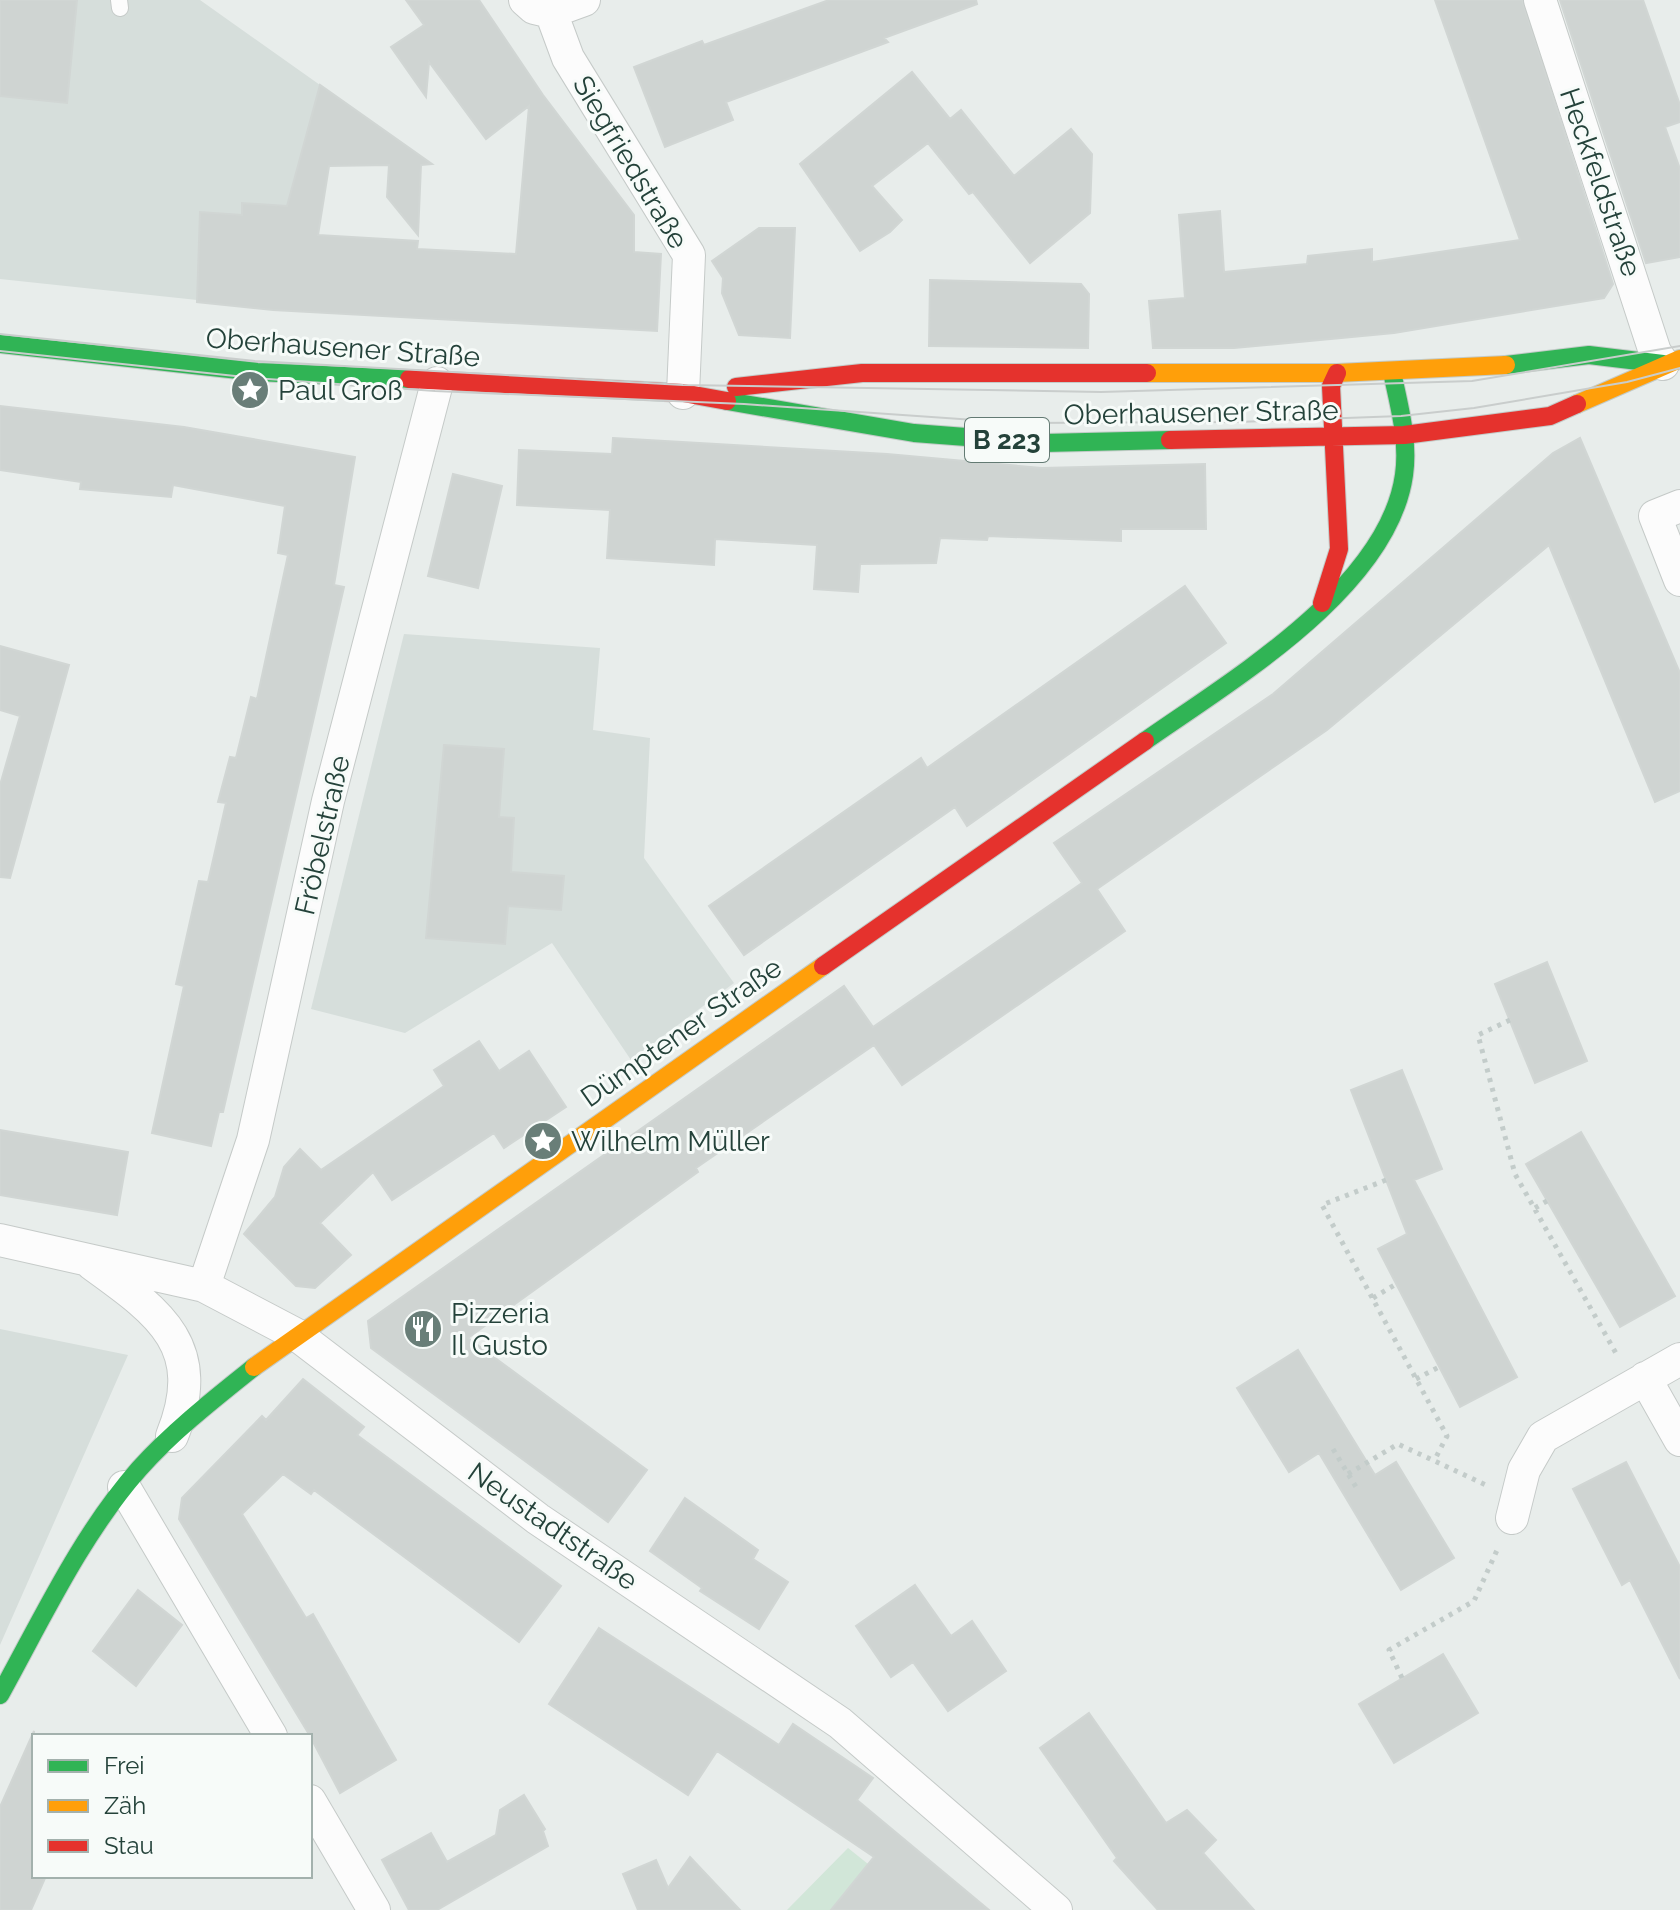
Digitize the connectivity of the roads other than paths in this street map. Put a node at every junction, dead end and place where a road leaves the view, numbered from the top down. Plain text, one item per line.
1 (584, 0) edge
2 (1540, 0) edge
3 (538, 6) edge
4 (0, 344) edge
5 (1671, 362) edge
6 (1392, 372) junction
7 (1337, 373) junction
8 (437, 383) junction
9 (683, 393) junction
10 (1404, 435) junction
11 (1335, 437) junction
12 (1680, 506) edge
13 (1680, 580) edge
14 (1321, 605) junction
15 (0, 1240) edge
16 (80, 1255) junction
17 (204, 1286) junction
18 (297, 1335) junction
19 (1680, 1359) edge
20 (1639, 1381) junction
21 (171, 1440) junction
22 (1680, 1440) edge
23 (124, 1487) junction
24 (1514, 1509) road end
25 (0, 1695) edge
26 (270, 1734) edge
27 (312, 1804) edge
28 (374, 1910) edge
29 (1056, 1910) edge

1 - 3 street
2 - 5 street, Heckfeldstraße
3 - 9 street, Siegfriedstraße
4 - 8 main road, Oberhausener Straße / B 223
5 - 6 main road, Oberhausener Straße / B 223
5 - 10 main road, Oberhausener Straße / B 223
6 - 7 main road, Oberhausener Straße / B 223
6 - 10 main road, Dümptener Straße
7 - 9 main road, Oberhausener Straße / B 223
7 - 11 main road
8 - 9 main road, Oberhausener Straße / B 223
8 - 17 street, Fröbelstraße
9 - 11 main road, Oberhausener Straße / B 223
10 - 11 main road, Oberhausener Straße / B 223
10 - 14 main road, Dümptener Straße
11 - 14 main road
12 - 13 street
14 - 18 main road, Dümptener Straße
15 - 16 street, Neustadtstraße
16 - 17 street, Neustadtstraße
16 - 21 street
17 - 18 street, Neustadtstraße
18 - 21 main road, Dümptener Straße
18 - 29 street, Neustadtstraße
19 - 20 street
20 - 22 street
20 - 24 street
21 - 23 main road, Dümptener Straße
23 - 25 main road, Dümptener Straße
23 - 26 street
27 - 28 street

